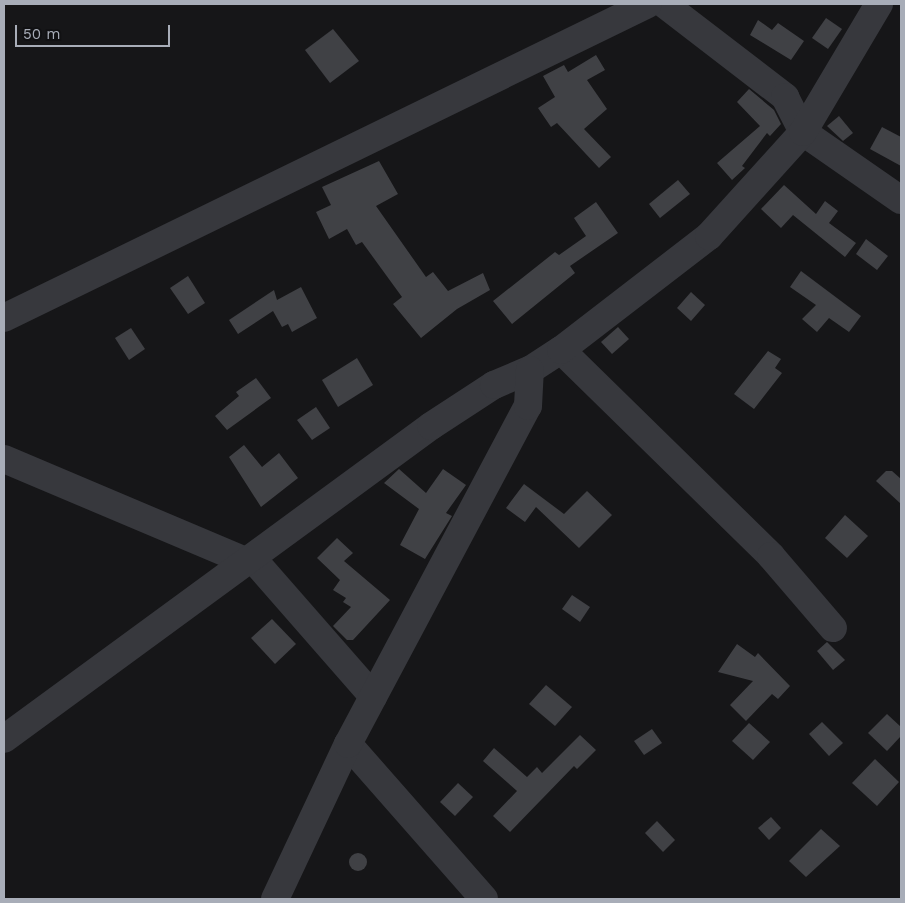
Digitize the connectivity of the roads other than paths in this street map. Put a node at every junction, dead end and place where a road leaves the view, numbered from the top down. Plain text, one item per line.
1 (648, 4) edge
2 (664, 4) edge
3 (879, 4) edge
4 (803, 132) junction
5 (901, 200) edge
6 (4, 318) edge
7 (561, 350) junction
8 (530, 370) junction
9 (4, 458) edge
10 (250, 560) junction
11 (833, 628) dead end
12 (374, 696) junction
13 (4, 739) edge
14 (348, 744) junction
15 (275, 899) edge
16 (484, 899) edge

1 - 6 street
2 - 4 street
3 - 4 street
4 - 5 street
4 - 7 street
7 - 8 street
7 - 11 street
8 - 10 street
8 - 12 street
9 - 10 street
10 - 12 street
10 - 13 street
12 - 14 street
14 - 15 street
14 - 16 street

